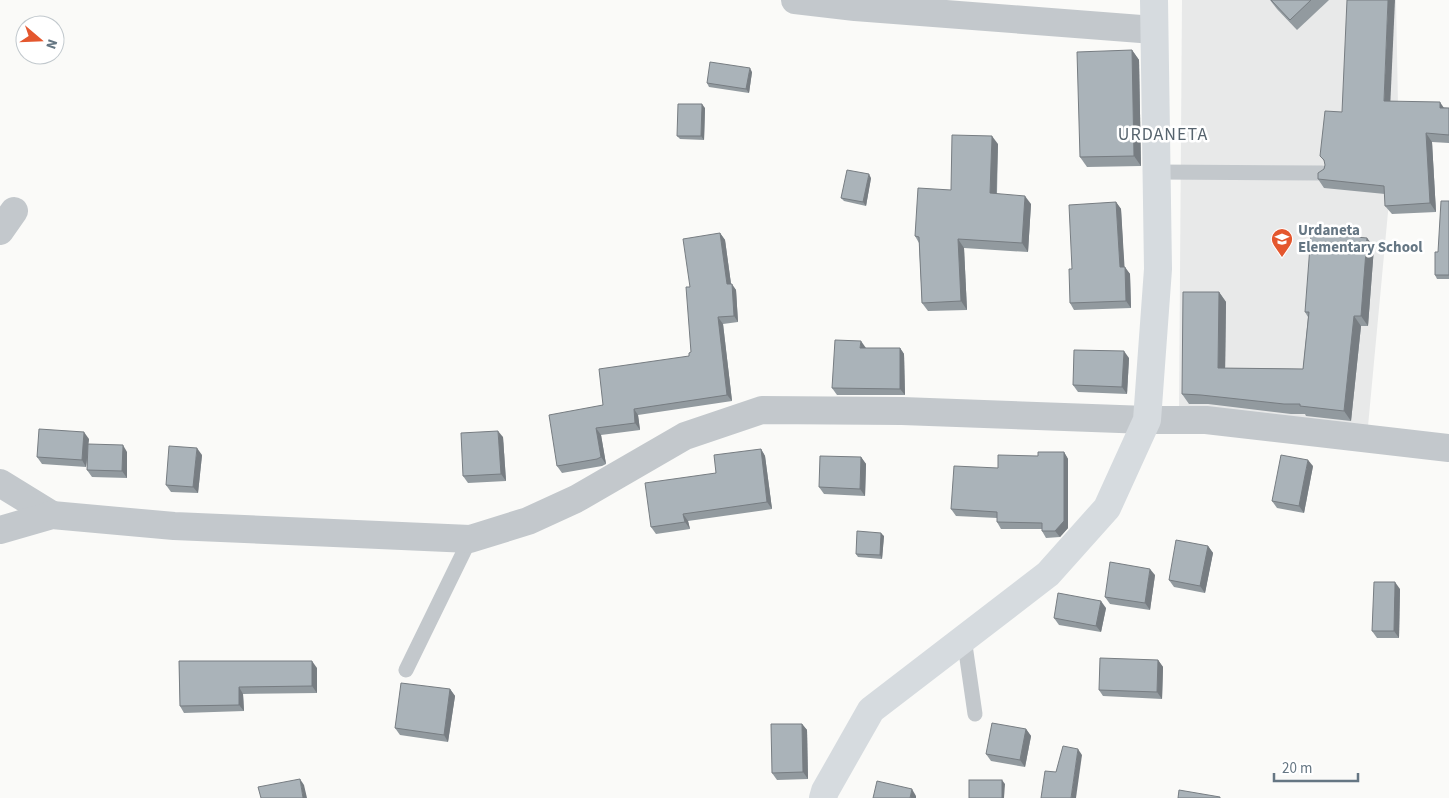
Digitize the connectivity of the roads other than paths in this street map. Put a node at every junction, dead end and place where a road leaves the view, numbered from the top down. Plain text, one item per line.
1 (795, 0) edge
2 (1154, 0) edge
3 (1154, 30) junction
4 (1156, 172) junction
5 (1322, 172) edge
6 (1147, 420) junction
7 (1449, 448) edge
8 (0, 483) edge
9 (52, 515) junction
10 (0, 530) edge
11 (470, 539) junction
12 (964, 638) junction
13 (406, 670) dead end
14 (975, 714) dead end
15 (823, 798) edge

1 - 3 street
2 - 3 street
3 - 4 street
4 - 5 lane
4 - 6 street
6 - 7 street
6 - 11 street
6 - 12 street
8 - 9 street
9 - 10 street
9 - 11 street
11 - 13 lane
12 - 14 lane
12 - 15 street

